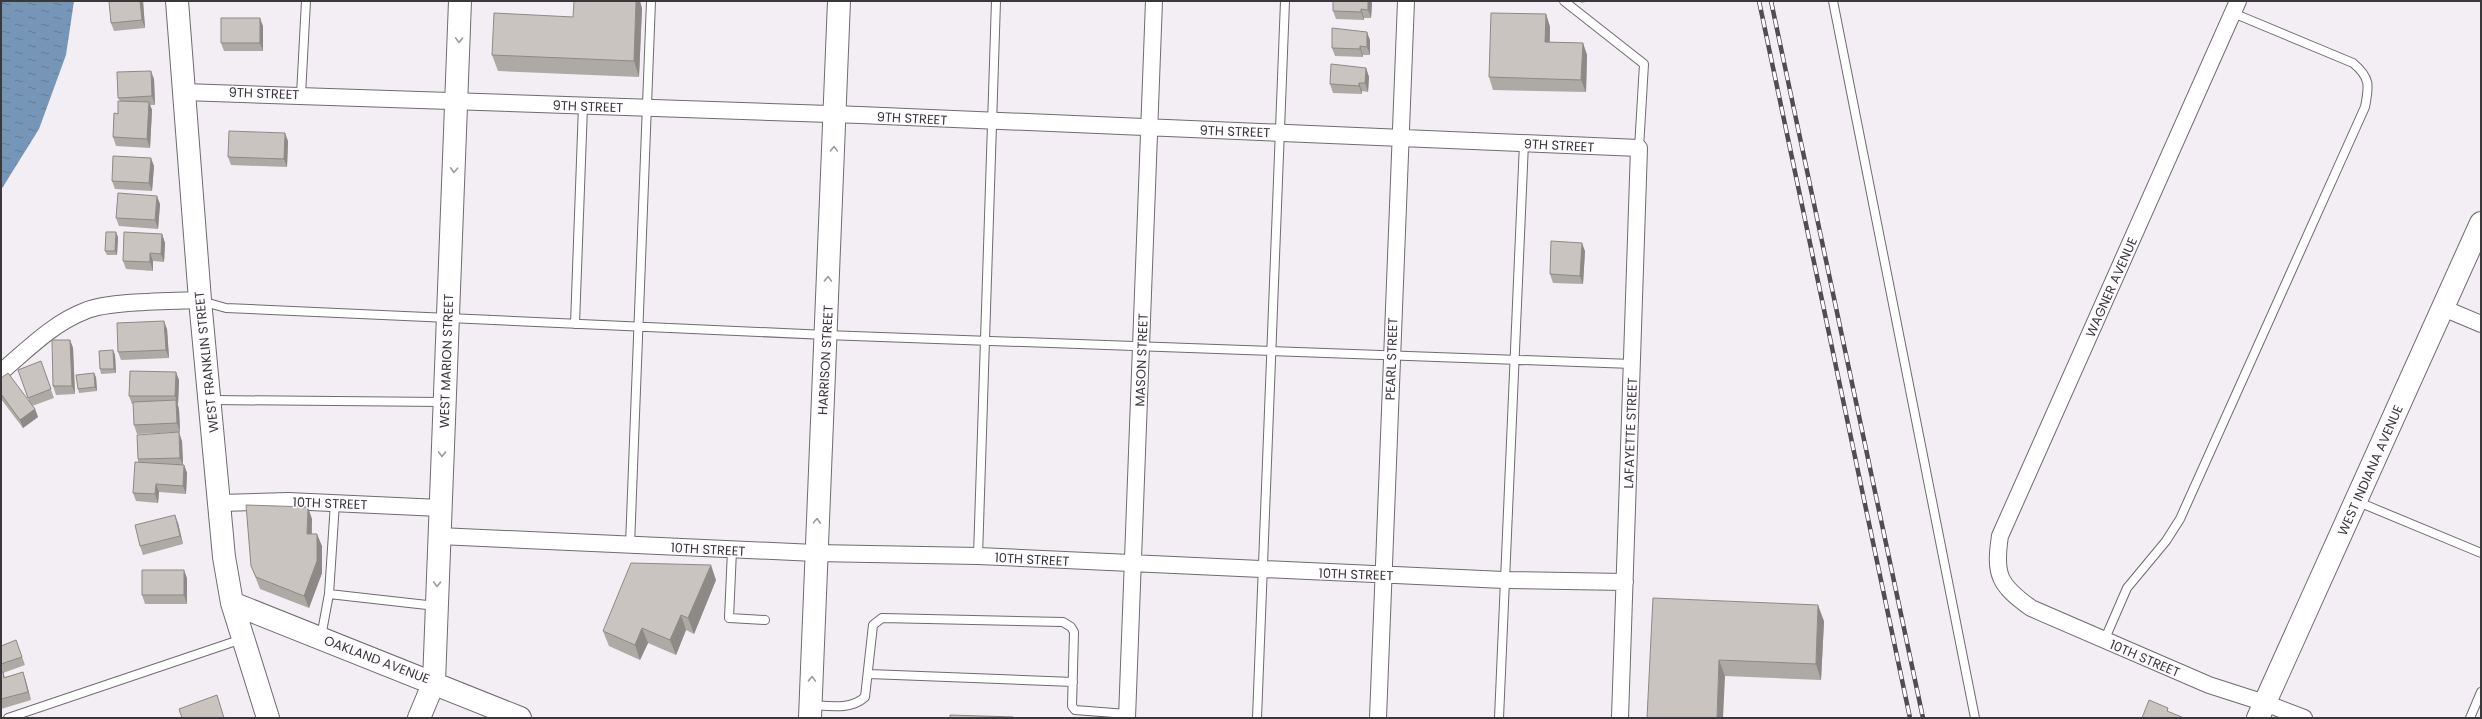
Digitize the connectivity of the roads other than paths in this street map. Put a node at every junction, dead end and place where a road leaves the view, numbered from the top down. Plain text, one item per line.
1 (176, 1) edge
2 (306, 1) edge
3 (460, 1) edge
4 (651, 1) edge
5 (838, 1) edge
6 (996, 1) edge
7 (1154, 1) edge
8 (1285, 1) edge
9 (1406, 1) edge
10 (1564, 1) edge
11 (1833, 1) edge
12 (2235, 7) edge
13 (184, 92) junction
14 (301, 95) junction
15 (457, 101) junction
16 (584, 106) junction
17 (646, 108) junction
18 (835, 115) junction
19 (992, 121) junction
20 (1149, 129) junction
21 (1280, 133) junction
22 (1399, 138) junction
23 (1524, 143) junction
24 (1639, 148) junction
25 (2481, 223) edge
26 (200, 300) junction
27 (2443, 308) junction
28 (448, 318) junction
29 (575, 324) junction
30 (2481, 324) edge
31 (640, 327) junction
32 (826, 335) junction
33 (985, 340) junction
34 (1141, 346) junction
35 (1271, 351) junction
36 (1391, 355) junction
37 (1514, 360) junction
38 (1632, 364) junction
39 (1, 372) edge
40 (210, 400) junction
41 (444, 402) junction
42 (2356, 501) junction
43 (220, 503) junction
44 (335, 503) junction
45 (440, 508) junction
46 (439, 536) junction
47 (630, 544) junction
48 (732, 550) junction
49 (815, 553) junction
50 (2481, 553) edge
51 (978, 556) junction
52 (1133, 564) junction
53 (1263, 570) junction
54 (1383, 575) junction
55 (1999, 577) joint
56 (1504, 580) junction
57 (1625, 582) junction
58 (329, 594) junction
59 (232, 602) junction
60 (437, 606) junction
61 (765, 620) dead end
62 (321, 637) junction
63 (242, 639) junction
64 (2104, 641) junction
65 (869, 674) junction
66 (434, 682) junction
67 (1073, 682) junction
68 (2481, 692) edge
69 (2262, 710) edge
70 (811, 712) edge
71 (1127, 716) edge
72 (8, 718) edge
73 (268, 718) edge
74 (418, 718) edge
75 (520, 718) edge
76 (1257, 718) edge
77 (1378, 718) edge
78 (1499, 718) edge
79 (1620, 718) edge
80 (1975, 718) edge
81 (2304, 718) edge
82 (2470, 718) edge

1 - 13 street, WEST FRANKLIN STREET
2 - 14 lane
3 -> 15 street, WEST MARION STREET
4 - 17 lane
5 - 18 street, HARRISON STREET
6 - 19 lane
7 - 20 street, MASON STREET
8 - 21 lane
9 - 22 street, PEARL STREET
10 - 24 lane
11 - 80 lane
12 - 55 street, WAGNER AVENUE
12 - 64 lane
13 - 14 street, 9TH STREET
13 - 26 street, WEST FRANKLIN STREET
14 - 15 street, 9TH STREET
15 - 16 street, 9TH STREET
15 -> 28 street, WEST MARION STREET
16 - 17 street, 9TH STREET
16 - 29 lane
17 - 18 street, 9TH STREET
17 - 31 lane
18 - 19 street, 9TH STREET
32 -> 18 street, HARRISON STREET
19 - 20 street, 9TH STREET
19 - 33 lane
20 - 21 street, 9TH STREET
20 - 34 street, MASON STREET
21 - 22 street, 9TH STREET
21 - 35 lane
22 - 23 street, 9TH STREET
22 - 36 street, PEARL STREET
23 - 24 street, 9TH STREET
23 - 37 lane
24 - 38 street, LAFAYETTE STREET
25 - 27 street, WEST INDIANA AVENUE
26 - 28 lane
26 - 39 street
26 - 40 street, WEST FRANKLIN STREET
27 - 30 street
27 - 42 street, WEST INDIANA AVENUE
28 - 29 lane
28 - 41 street, WEST MARION STREET
29 - 31 lane
31 - 32 lane
31 - 47 lane
32 - 33 lane
49 -> 32 street, HARRISON STREET
33 - 34 lane
33 - 51 lane
34 - 35 lane
34 - 52 street, MASON STREET
35 - 36 lane
35 - 53 lane
36 - 37 lane
36 - 54 street, PEARL STREET
37 - 38 lane
37 - 56 lane
38 - 57 street, LAFAYETTE STREET
40 - 41 lane
40 - 43 street, WEST FRANKLIN STREET
41 -> 45 street, WEST MARION STREET
42 - 50 lane
42 - 69 street, WEST INDIANA AVENUE
43 - 44 street, 10TH STREET
43 - 59 street, WEST FRANKLIN STREET
44 - 45 street, 10TH STREET
44 - 58 lane
45 - 46 street, WEST MARION STREET
46 - 47 street, 10TH STREET
46 -> 60 street, WEST MARION STREET
47 - 48 street, 10TH STREET
48 - 49 street, 10TH STREET
48 - 61 lane
49 - 51 street, 10TH STREET
70 -> 49 street, HARRISON STREET
51 - 52 street, 10TH STREET
52 - 53 street, 10TH STREET
52 - 71 street, MASON STREET
53 - 54 street, 10TH STREET
53 - 76 lane
54 - 56 street, 10TH STREET
54 - 77 street, PEARL STREET
55 - 64 street, 10TH STREET
56 - 57 street, 10TH STREET
56 - 78 lane
57 - 79 street, LAFAYETTE STREET
58 - 60 lane
58 - 62 lane
59 - 62 street, OAKLAND AVENUE
59 - 63 street, WEST FRANKLIN STREET
60 - 66 street, WEST MARION STREET
62 - 66 street, OAKLAND AVENUE
63 - 72 lane
63 - 73 street, WEST FRANKLIN STREET
64 - 69 street, 10TH STREET
65 - 67 lane
65 - 67 lane
65 - 70 lane
66 - 74 street, WEST MARION STREET
66 - 75 street, OAKLAND AVENUE
67 - 71 lane
68 - 82 lane
69 - 81 street, 10TH STREET

